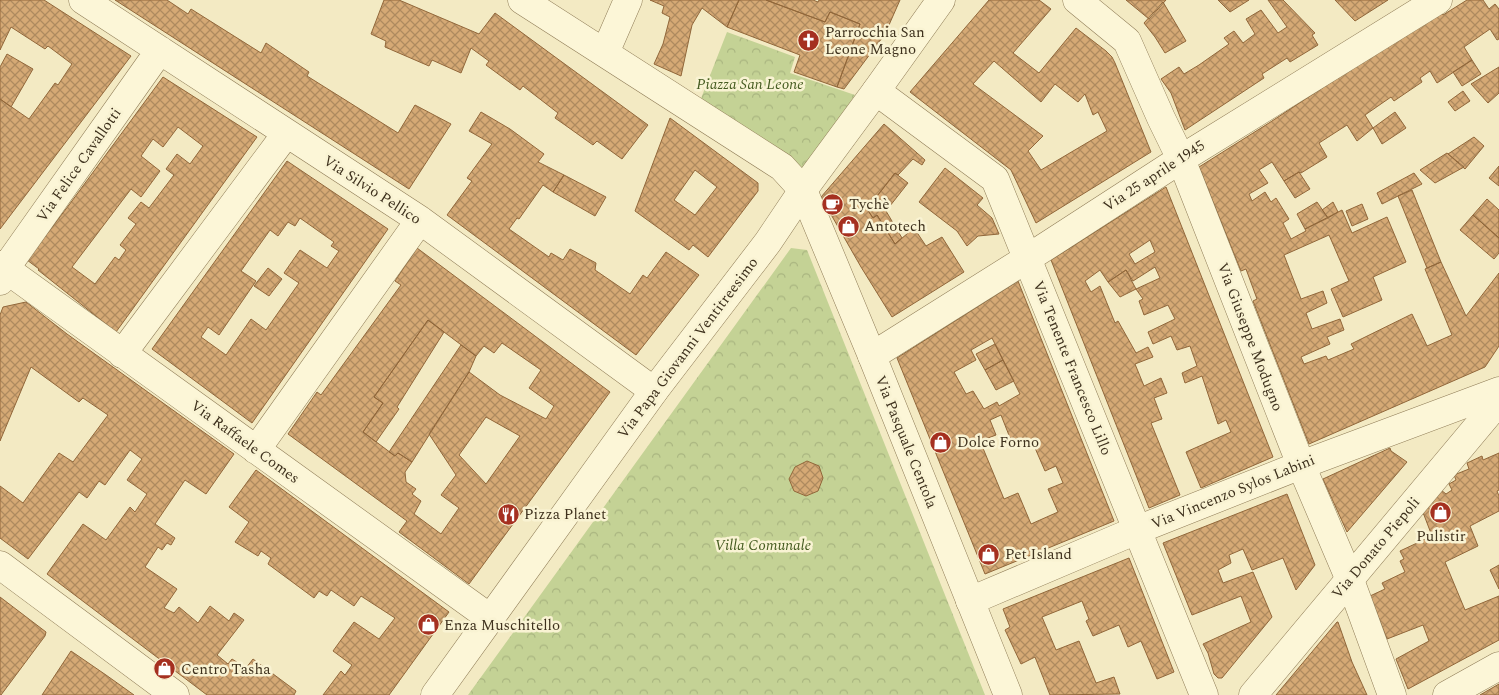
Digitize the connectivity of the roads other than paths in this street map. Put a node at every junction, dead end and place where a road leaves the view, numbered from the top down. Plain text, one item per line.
1 (83, 0) edge
2 (522, 0) edge
3 (628, 0) edge
4 (941, 0) edge
5 (1077, 0) edge
6 (1438, 0) edge
7 (160, 50) junction
8 (604, 53) junction
9 (876, 92) junction
10 (286, 134) junction
11 (1180, 159) junction
12 (803, 190) junction
13 (420, 220) junction
14 (1028, 258) junction
15 (2, 272) edge
16 (122, 354) junction
17 (872, 356) junction
18 (654, 391) junction
19 (1499, 391) edge
20 (1499, 401) edge
21 (256, 450) junction
22 (1301, 465) junction
23 (1137, 530) junction
24 (0, 565) edge
25 (1350, 580) junction
26 (970, 601) junction
27 (490, 618) junction
28 (1499, 666) edge
29 (175, 695) edge
30 (435, 695) edge
31 (1008, 695) edge
32 (1204, 695) edge
33 (1253, 695) edge
34 (1392, 695) edge
35 (1447, 695) edge

1 - 7 street, Via Silvio Pellico
2 - 8 street
3 - 8 street
4 - 9 street, Via Papa Giovanni Ventitreesimo
5 - 11 street, Via Giuseppe Modugno
6 - 11 street, Via 25 aprile 1945
7 - 10 street, Via Silvio Pellico
7 - 15 street, Via Felice Cavallotti
8 - 12 street
9 - 12 street, Via Papa Giovanni Ventitreesimo
9 - 14 street, Via Tenente Francesco Lillo
10 - 13 street, Via Silvio Pellico
10 - 16 street
11 - 14 street, Via 25 aprile 1945
11 - 22 street, Via Giuseppe Modugno
12 - 17 street, Via Pasquale Centola
12 - 18 street, Via Papa Giovanni Ventitreesimo
13 - 18 street, Via Silvio Pellico
13 - 21 street
14 - 17 street, Via 25 aprile 1945
14 - 23 street, Via Tenente Francesco Lillo
15 - 16 street, Via Raffaele Comes
16 - 21 street, Via Raffaele Comes
17 - 26 street, Via Pasquale Centola
18 - 27 street, Via Papa Giovanni Ventitreesimo
19 - 22 street, Via Vincenzo Sylos Labini
20 - 25 street, Via Donato Piepoli
21 - 27 street, Via Raffaele Comes
22 - 23 street, Via Vincenzo Sylos Labini
22 - 25 street, Via Giuseppe Modugno
23 - 26 street, Via Vincenzo Sylos Labini
23 - 32 street, Via Tenente Francesco Lillo
24 - 29 street
25 - 33 street, Via Donato Piepoli
25 - 34 street, Via Giuseppe Modugno
26 - 31 street, Via Pasquale Centola
27 - 30 street, Via Papa Giovanni Ventitreesimo
28 - 35 street

